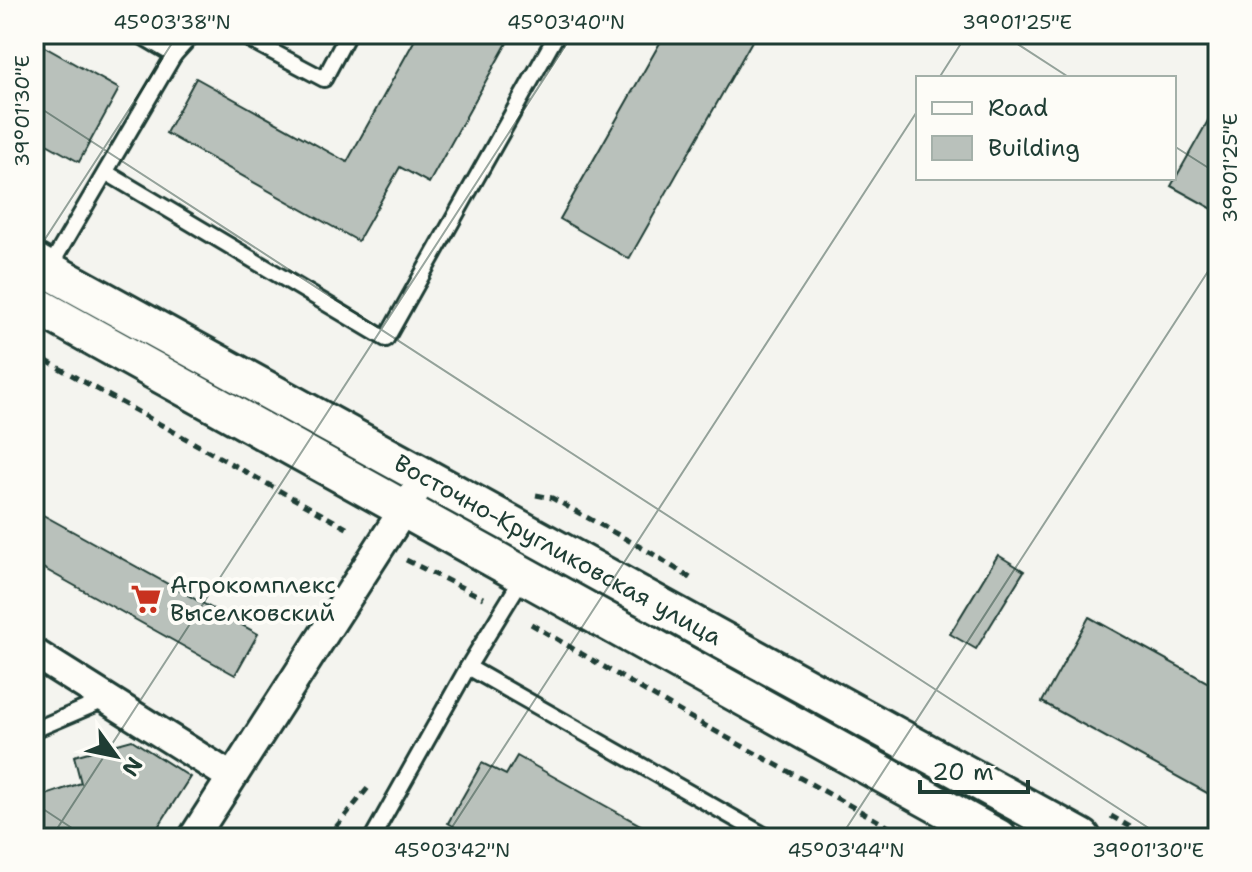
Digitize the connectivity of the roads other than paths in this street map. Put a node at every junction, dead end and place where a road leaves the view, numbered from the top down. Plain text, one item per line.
1 (138, 34) edge
2 (193, 34) edge
3 (239, 34) edge
4 (348, 34) edge
5 (557, 34) edge
6 (174, 55) junction
7 (107, 173) junction
8 (41, 266) edge
9 (34, 304) edge
10 (424, 476) junction
11 (405, 510) junction
12 (523, 577) junction
13 (34, 653) edge
14 (468, 667) junction
15 (107, 699) junction
16 (34, 730) edge
17 (231, 777) junction
18 (193, 838) edge
19 (372, 838) edge
20 (769, 838) edge
21 (998, 838) edge
22 (1082, 838) edge

1 - 6 lane
2 - 6 lane
3 - 4 lane
5 - 7 lane
6 - 7 lane
7 - 8 lane
8 - 10 street, Восточно-Кругликовская улица
9 - 11 street, Восточно-Кругликовская улица
10 - 11 street
10 - 22 street, Восточно-Кругликовская улица
11 - 12 street, Восточно-Кругликовская улица
11 - 17 street
12 - 14 lane
12 - 21 street, Восточно-Кругликовская улица
13 - 15 street
14 - 19 lane
14 - 20 lane
15 - 16 lane
15 - 17 street
17 - 18 street

